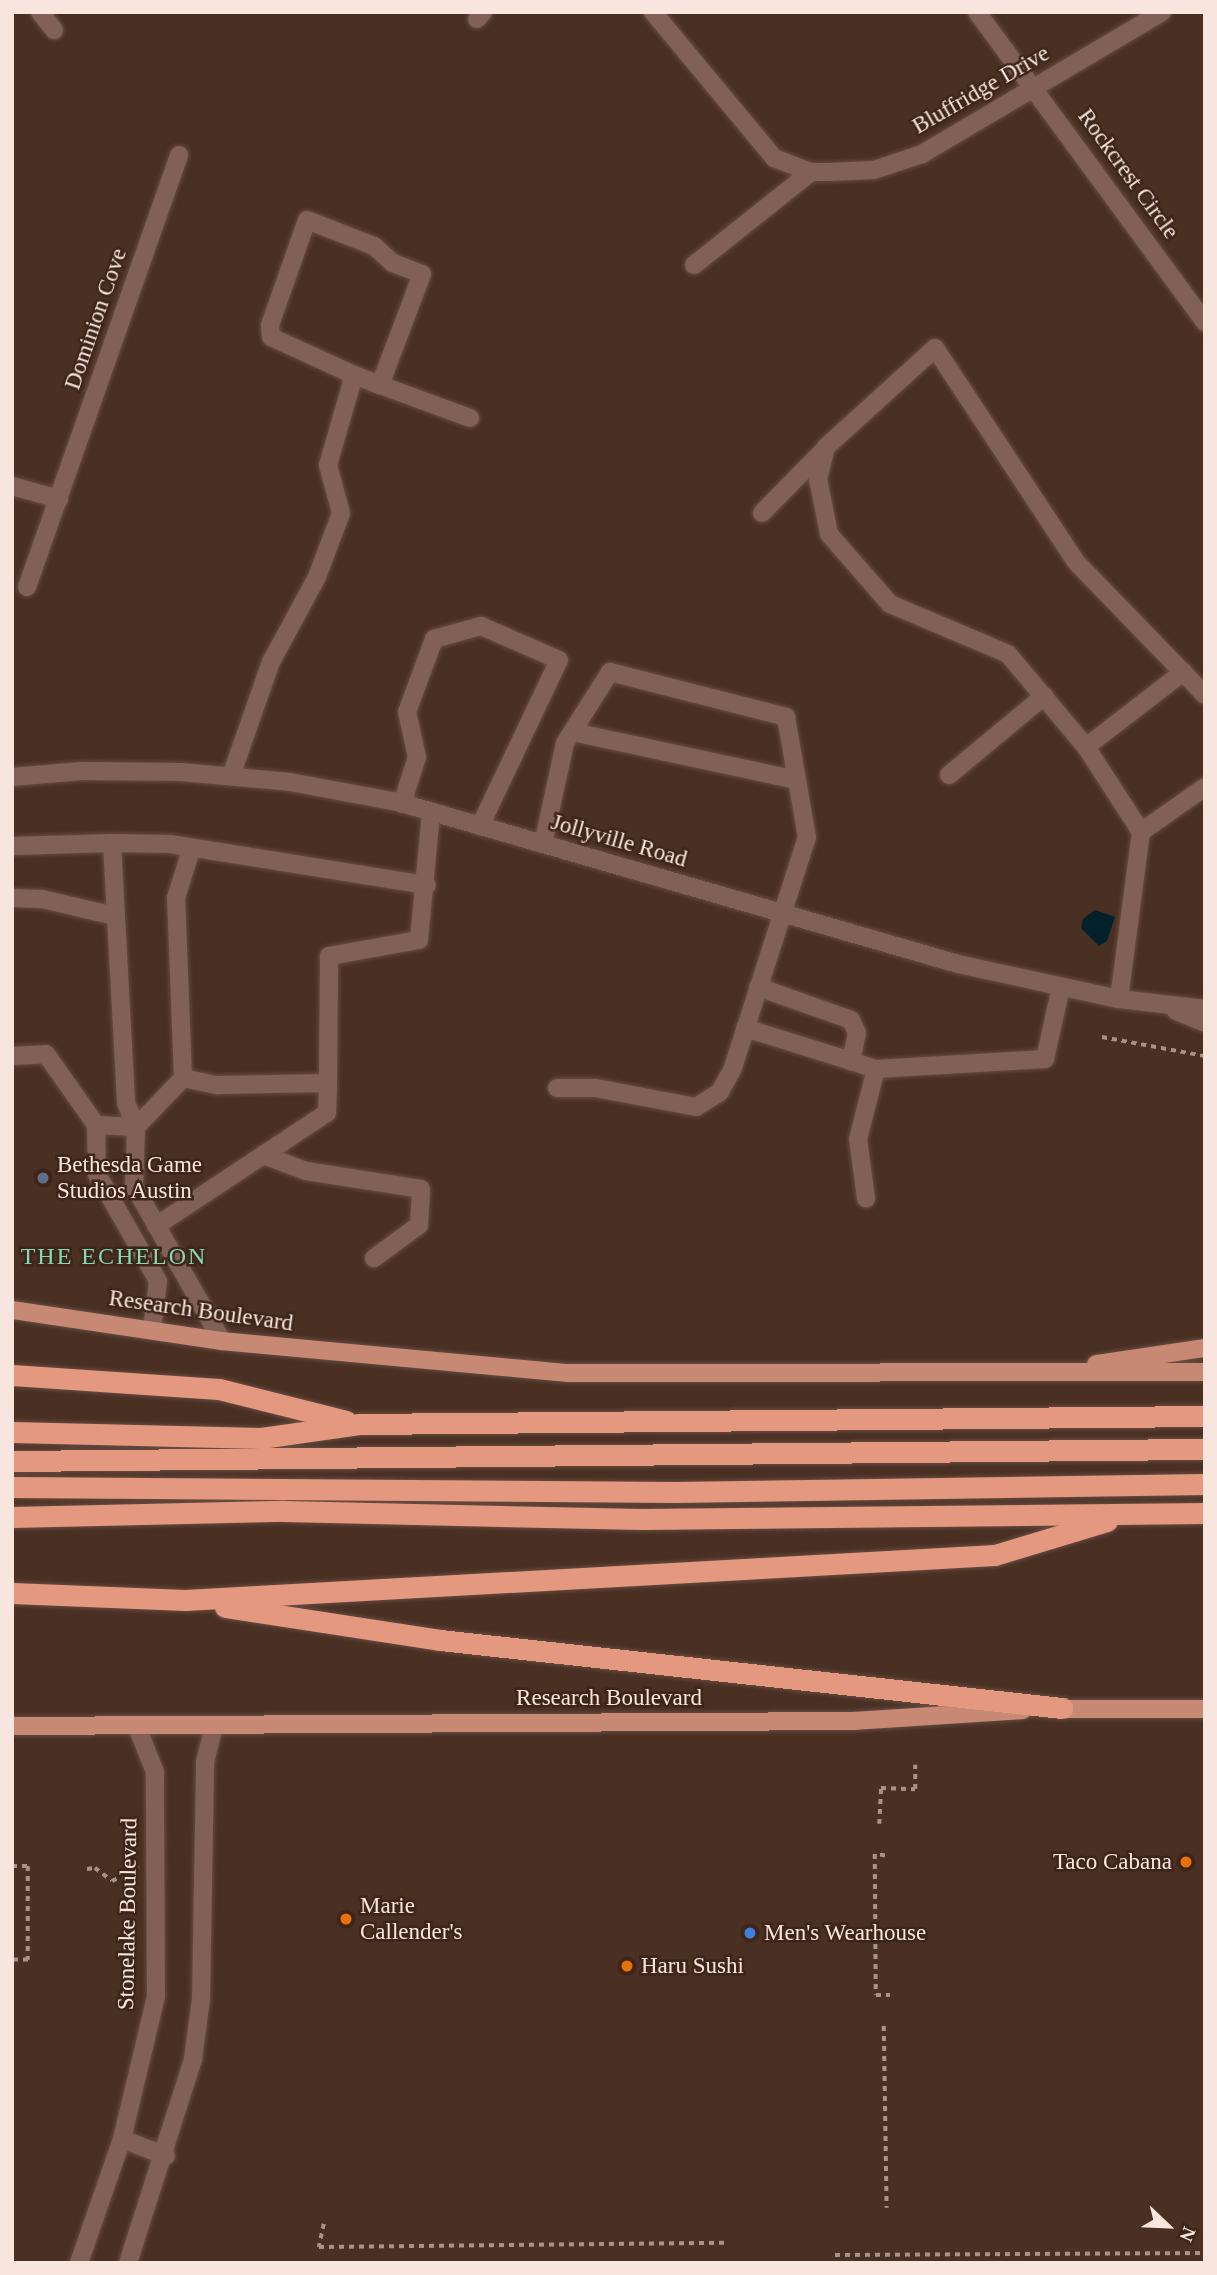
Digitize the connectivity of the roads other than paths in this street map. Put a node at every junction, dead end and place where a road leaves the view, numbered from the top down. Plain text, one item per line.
1 (40, 12) edge
2 (653, 12) edge
3 (977, 12) edge
4 (1162, 12) edge
5 (54, 30) dead end
6 (1036, 89) junction
7 (179, 155) dead end
8 (811, 172) junction
9 (694, 265) dead end
10 (1205, 322) edge
11 (354, 375) junction
12 (380, 385) junction
13 (470, 418) dead end
14 (826, 447) junction
15 (12, 485) edge
16 (60, 499) junction
17 (762, 513) dead end
18 (27, 587) dead end
19 (1183, 672) junction
20 (1205, 695) edge
21 (1044, 696) junction
22 (573, 732) junction
23 (1086, 747) junction
24 (949, 775) dead end
25 (231, 776) junction
26 (12, 777) edge
27 (797, 780) junction
28 (1205, 787) edge
29 (402, 804) junction
30 (431, 812) junction
31 (480, 826) junction
32 (1141, 832) junction
33 (112, 843) junction
34 (543, 844) junction
35 (12, 846) edge
36 (192, 847) junction
37 (427, 886) junction
38 (12, 898) edge
39 (781, 913) junction
40 (116, 916) junction
41 (758, 987) junction
42 (1061, 987) junction
43 (1119, 999) junction
44 (1170, 1007) junction
45 (1205, 1009) edge
46 (1205, 1023) edge
47 (745, 1028) junction
48 (12, 1056) edge
49 (851, 1061) junction
50 (876, 1069) junction
51 (183, 1078) junction
52 (328, 1083) junction
53 (557, 1088) dead end
54 (96, 1125) junction
55 (136, 1127) junction
56 (266, 1156) junction
57 (866, 1198) dead end
58 (156, 1226) junction
59 (373, 1258) dead end
60 (12, 1310) edge
61 (152, 1330) junction
62 (222, 1341) junction
63 (1205, 1348) edge
64 (1055, 1370) junction
65 (1205, 1372) edge
66 (12, 1375) edge
67 (1205, 1416) edge
68 (359, 1424) junction
69 (12, 1432) edge
70 (1205, 1449) edge
71 (12, 1461) edge
72 (1205, 1484) edge
73 (12, 1487) edge
74 (1205, 1513) edge
75 (1132, 1514) junction
76 (12, 1517) edge
77 (12, 1593) edge
78 (185, 1600) junction
79 (1062, 1708) junction
80 (1205, 1709) edge
81 (12, 1726) edge
82 (137, 1727) junction
83 (214, 1727) junction
84 (122, 2139) junction
85 (166, 2156) junction
86 (79, 2263) edge
87 (128, 2263) edge

1 - 5 street
2 - 8 street
3 - 6 street, Rockcrest Circle
4 - 6 street, Bluffridge Drive
6 - 8 street, Bluffridge Drive
6 - 10 street, Rockcrest Circle
7 - 16 street, Dominion Cove
8 - 9 street
11 - 12 street
11 - 12 street
11 - 25 street
12 - 13 street
14 - 17 street
14 - 19 street
14 - 21 street
15 - 16 street
16 - 18 street, Dominion Cove
19 - 20 street
19 - 23 street
21 - 23 street
21 - 24 street
22 - 27 street
22 - 27 street
22 - 34 street
23 - 32 street
25 - 26 street, Jollyville Road
25 - 29 street, Jollyville Road
27 - 39 street
28 - 32 street
29 - 30 street, Jollyville Road
29 - 31 street
30 - 31 street, Jollyville Road
30 - 37 street
31 - 34 street, Jollyville Road
32 - 43 street
33 - 35 street
33 - 36 street
33 - 40 street
34 - 39 street, Jollyville Road
36 - 37 street
36 - 51 street
37 - 52 street
38 - 40 street
39 - 41 street
39 - 42 street, Jollyville Road
40 - 55 street
41 - 47 street
41 - 49 street
42 - 43 street, Jollyville Road
42 - 50 street
43 - 44 street, Jollyville Road
44 - 45 street, Jollyville Road
44 - 46 street
47 - 49 street
47 - 53 street
48 - 54 street
49 - 50 street
50 - 57 street
51 - 52 street
51 - 55 street
52 - 56 street
54 - 55 street
54 - 61 street
55 - 58 street
56 - 58 street
56 - 59 street
58 - 62 street
60 - 61 main road, Research Boulevard
61 - 62 main road, Research Boulevard
62 - 64 main road, Research Boulevard
63 - 64 main road, Research Boulevard
64 - 65 main road, Research Boulevard
66 - 68 highway
67 - 68 highway
68 - 69 highway
70 - 71 highway
72 - 73 highway
74 - 75 highway
75 - 76 highway
75 - 78 highway
77 - 78 highway
78 - 79 highway
79 - 80 main road, Research Boulevard
79 - 83 main road, Research Boulevard
81 - 82 main road, Research Boulevard
82 - 83 main road, Research Boulevard
82 - 84 street, Stonelake Boulevard
83 - 85 street
84 - 85 street
84 - 86 street, Stonelake Boulevard
85 - 87 street

